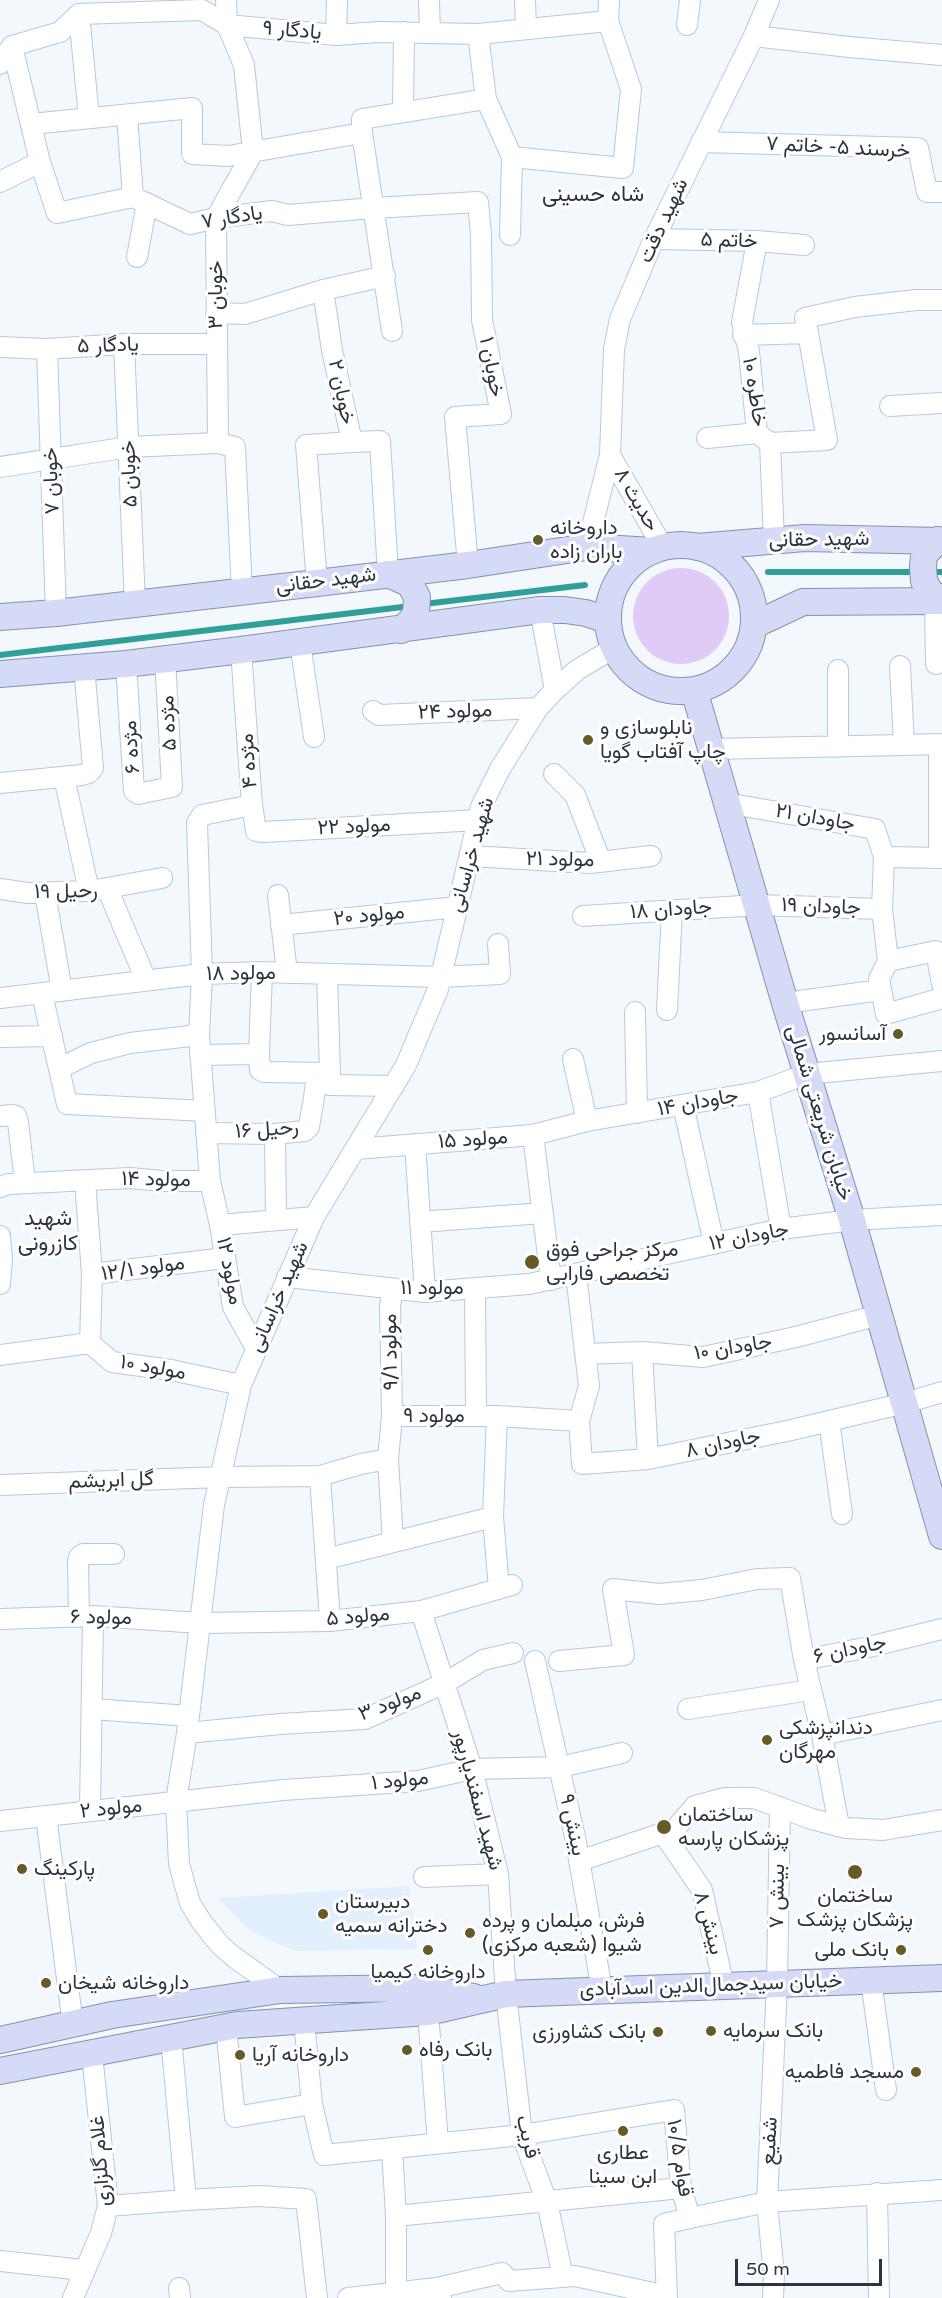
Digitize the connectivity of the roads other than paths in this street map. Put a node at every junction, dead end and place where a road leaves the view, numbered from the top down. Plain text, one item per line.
1 (226, 0) edge
2 (337, 0) edge
3 (429, 0) edge
4 (525, 0) edge
5 (609, 0) edge
6 (690, 0) edge
7 (769, 0) edge
8 (147, 5) edge
9 (79, 14) junction
10 (608, 21) junction
11 (227, 25) junction
12 (687, 25) dead end
13 (526, 29) junction
14 (404, 32) junction
15 (430, 33) junction
16 (478, 34) junction
17 (336, 35) junction
18 (754, 36) junction
19 (942, 55) edge
20 (3, 57) edge
21 (486, 99) junction
22 (403, 112) junction
23 (128, 114) junction
24 (89, 118) junction
25 (31, 124) junction
26 (362, 133) junction
27 (701, 142) junction
28 (253, 152) junction
29 (512, 157) junction
30 (40, 162) junction
31 (0, 182) edge
32 (942, 192) edge
33 (140, 200) junction
34 (374, 208) junction
35 (216, 218) junction
36 (482, 235) joint
37 (510, 235) dead end
38 (654, 239) junction
39 (757, 241) junction
40 (804, 245) dead end
41 (137, 257) dead end
42 (385, 276) junction
43 (323, 290) junction
44 (942, 300) edge
45 (216, 313) junction
46 (392, 331) dead end
47 (808, 333) junction
48 (743, 336) junction
49 (124, 344) junction
50 (216, 344) junction
51 (0, 347) edge
52 (47, 349) junction
53 (942, 403) edge
54 (890, 406) dead end
55 (707, 438) dead end
56 (764, 438) junction
57 (352, 442) junction
58 (218, 443) junction
59 (129, 447) junction
60 (610, 455) junction
61 (52, 458) junction
62 (0, 467) edge
63 (774, 540) junction
64 (940, 541) edge
65 (587, 547) junction
66 (697, 547) junction
67 (657, 548) junction
68 (468, 565) junction
69 (388, 574) junction
70 (317, 583) junction
71 (242, 591) junction
72 (939, 600) edge
73 (135, 604) junction
74 (540, 610) junction
75 (56, 613) junction
76 (0, 617) edge
77 (607, 620) junction
78 (754, 625) junction
79 (401, 630) junction
80 (300, 643) junction
81 (614, 648) junction
82 (241, 650) junction
83 (165, 658) junction
84 (126, 664) junction
85 (936, 664) dead end
86 (900, 666) dead end
87 (84, 667) junction
88 (838, 670) dead end
89 (0, 674) edge
90 (555, 690) junction
91 (694, 690) junction
92 (538, 708) junction
93 (373, 711) dead end
94 (314, 737) dead end
95 (941, 744) edge
96 (904, 745) junction
97 (838, 747) junction
98 (710, 749) junction
99 (554, 774) dead end
100 (63, 777) junction
101 (0, 783) edge
102 (172, 787) joint
103 (726, 803) junction
104 (252, 804) junction
105 (941, 812) edge
106 (478, 820) junction
107 (470, 856) junction
108 (651, 856) dead end
109 (884, 857) junction
110 (941, 858) edge
111 (602, 862) junction
112 (162, 878) dead end
113 (0, 889) edge
114 (98, 890) junction
115 (45, 893) junction
116 (278, 895) dead end
117 (758, 905) junction
118 (457, 907) junction
119 (882, 909) junction
120 (672, 910) junction
121 (583, 916) dead end
122 (281, 925) junction
123 (498, 944) dead end
124 (939, 951) edge
125 (888, 961) junction
126 (262, 972) junction
127 (287, 973) junction
128 (202, 974) junction
129 (327, 974) junction
130 (441, 977) junction
131 (146, 980) junction
132 (942, 984) edge
133 (881, 990) junction
134 (62, 991) junction
135 (42, 994) junction
136 (0, 998) edge
137 (942, 998) edge
138 (785, 1003) junction
139 (667, 1010) dead end
140 (635, 1012) dead end
141 (199, 1035) junction
142 (52, 1036) junction
143 (0, 1037) edge
144 (259, 1054) junction
145 (200, 1055) junction
146 (573, 1059) dead end
147 (942, 1061) edge
148 (60, 1068) junction
149 (324, 1073) junction
150 (807, 1074) junction
151 (394, 1086) junction
152 (759, 1092) junction
153 (684, 1105) junction
154 (205, 1111) junction
155 (637, 1113) junction
156 (0, 1116) edge
157 (587, 1121) junction
158 (206, 1133) junction
159 (275, 1134) junction
160 (533, 1135) junction
161 (415, 1144) junction
162 (356, 1149) junction
163 (85, 1181) junction
164 (210, 1181) junction
165 (25, 1183) junction
166 (0, 1187) edge
167 (543, 1212) junction
168 (942, 1215) edge
169 (314, 1217) junction
170 (276, 1220) junction
171 (852, 1220) junction
172 (420, 1222) junction
173 (220, 1225) junction
174 (781, 1229) junction
175 (0, 1236) edge
176 (714, 1244) junction
177 (225, 1258) junction
178 (92, 1274) junction
179 (576, 1274) junction
180 (287, 1277) junction
181 (551, 1280) junction
182 (0, 1284) edge
183 (393, 1288) junction
184 (475, 1288) junction
185 (425, 1292) junction
186 (879, 1315) junction
187 (90, 1343) junction
188 (256, 1348) junction
189 (642, 1352) junction
190 (585, 1354) junction
191 (0, 1355) edge
192 (241, 1386) junction
193 (942, 1392) edge
194 (905, 1403) junction
195 (392, 1416) junction
196 (476, 1416) junction
197 (497, 1416) junction
198 (579, 1421) junction
199 (829, 1421) junction
200 (388, 1459) junction
201 (648, 1459) junction
202 (0, 1467) edge
203 (320, 1476) junction
204 (221, 1477) junction
205 (0, 1485) edge
206 (842, 1514) dead end
207 (494, 1517) junction
208 (942, 1536) edge
209 (393, 1542) junction
210 (114, 1554) dead end
211 (326, 1559) junction
212 (421, 1611) junction
213 (86, 1617) junction
214 (0, 1619) edge
215 (330, 1621) junction
216 (201, 1623) junction
217 (942, 1629) edge
218 (513, 1653) dead end
219 (804, 1660) junction
220 (535, 1661) dead end
221 (559, 1661) dead end
222 (445, 1683) junction
223 (810, 1690) junction
224 (92, 1709) junction
225 (688, 1709) dead end
226 (942, 1710) edge
227 (188, 1725) junction
228 (822, 1735) junction
229 (622, 1753) dead end
230 (560, 1767) junction
231 (472, 1769) junction
232 (176, 1801) junction
233 (780, 1807) junction
234 (90, 1811) junction
235 (46, 1816) junction
236 (942, 1820) edge
237 (0, 1821) edge
238 (839, 1826) junction
239 (663, 1833) junction
240 (579, 1861) junction
241 (498, 1874) junction
242 (424, 1877) dead end
243 (942, 1978) edge
244 (871, 1980) junction
245 (777, 1984) junction
246 (724, 1986) junction
247 (279, 1990) junction
248 (602, 1990) junction
249 (506, 1994) junction
250 (481, 1998) junction
251 (428, 2012) junction
252 (304, 2021) junction
253 (73, 2025) junction
254 (226, 2027) junction
255 (171, 2038) junction
256 (0, 2040) edge
257 (92, 2054) junction
258 (0, 2071) edge
259 (886, 2090) dead end
260 (312, 2104) junction
261 (522, 2134) junction
262 (438, 2143) junction
263 (392, 2148) junction
264 (681, 2188) junction
265 (942, 2190) edge
266 (877, 2193) junction
267 (186, 2199) junction
268 (548, 2202) junction
269 (767, 2202) junction
270 (108, 2206) junction
271 (396, 2217) junction
272 (690, 2218) junction
273 (0, 2261) edge
274 (83, 2270) junction
275 (563, 2277) junction
276 (511, 2289) edge
277 (396, 2292) junction
278 (439, 2293) edge
279 (667, 2297) edge
280 (72, 2298) edge
281 (317, 2298) edge
282 (348, 2298) edge
283 (773, 2298) edge
284 (879, 2298) edge

1 - 11 street
2 - 17 street
3 - 15 street
4 - 13 street
5 - 10 street
6 - 12 street
7 - 18 street, شهید دقت
8 - 9 street, یادگار ۹
8 - 11 street, یادگار ۹
9 - 20 street
9 - 24 street
10 - 13 street, یادگار ۹
10 - 29 street
11 - 17 street, یادگار ۹
11 - 28 street
13 - 16 street, یادگار ۹
14 - 15 street, یادگار ۹
14 - 17 street, یادگار ۹
14 - 22 street
15 - 16 street, یادگار ۹
16 - 21 street
18 - 19 street
18 - 27 street, شهید دقت
20 - 25 street
21 - 22 street
21 - 29 street
22 - 26 street
23 - 24 street
23 - 28 street
23 - 33 street
24 - 25 street
25 - 30 street
26 - 28 street
26 - 34 street
27 - 32 street, خرسند ۵- خاتم ۷
27 - 38 street, شهید دقت
28 - 35 street, خوبان ۳
29 - 37 street
30 - 31 street
30 - 33 street
33 - 35 street, یادگار ۷
33 - 41 street
34 - 35 street, یادگار ۷
34 - 36 street, یادگار ۷
34 - 42 street
35 - 45 street, خوبان ۳
36 - 68 street, خوبان ۱
38 - 39 street, خاتم ۵
38 - 60 street, شهید دقت
39 - 40 street, خاتم ۵
39 - 48 street, خاطره ۱۰
42 - 43 street
42 - 46 street
43 - 45 street
43 - 57 street, خوبان ۲
44 - 47 street
45 - 50 street, خوبان ۳
47 - 48 street
47 - 56 street
48 - 56 street, خاطره ۱۰
49 - 50 street, یادگار ۵
49 - 52 street, یادگار ۵
49 - 59 street, خوبان ۵
50 - 58 street, خوبان ۳
51 - 52 street, یادگار ۵
52 - 61 street, خوبان ۷
53 - 54 street
55 - 56 street
56 - 63 street, خاطره ۱۰
57 - 69 street, خوبان ۲
57 - 70 street
58 - 59 street
58 - 71 street
59 - 61 street
59 - 73 street, خوبان ۵
60 - 65 street, شهید دقت
60 - 67 street, حدیث ۸
61 - 62 street
61 - 75 street, خوبان ۷
63 - 64 main road, شهید حقانی
63 - 66 main road, شهید حقانی
64 - 72 main road
65 - 67 main road, شهید حقانی
65 - 68 main road, شهید حقانی
66 - 67 main road
66 - 78 main road
67 - 77 main road
68 - 69 main road, شهید حقانی
69 - 70 main road, شهید حقانی
69 - 79 main road
70 - 71 main road, شهید حقانی
71 - 73 main road, شهید حقانی
72 - 78 main road
72 - 85 street
73 - 75 main road, شهید حقانی
74 - 77 main road
74 - 79 main road
74 - 90 street
75 - 76 main road, شهید حقانی
77 - 81 main road
78 - 91 main road
79 - 80 main road
80 - 82 main road
80 - 94 street
81 - 90 street, شهید خراسانی
81 - 91 main road
82 - 83 main road
82 - 104 street, مژده ۴
83 - 84 main road
83 - 102 street, مژده ۵
84 - 87 main road
84 - 102 street, مژده ۶
86 - 96 street
87 - 89 main road
87 - 100 street
88 - 97 street
90 - 92 street, شهید خراسانی
91 - 98 main road, خیابان شریعتی شمالی
92 - 93 street, مولود ۲۴
92 - 106 street, شهید خراسانی
95 - 96 street
95 - 105 street
96 - 97 street
97 - 98 street
98 - 103 main road, خیابان شریعتی شمالی
99 - 111 street
100 - 101 street
100 - 114 street
103 - 109 street, جاودان ۲۱
103 - 117 main road, خیابان شریعتی شمالی
104 - 106 street, مولود ۲۲
104 - 128 street, مژده ۴
105 - 110 street
106 - 107 street, شهید خراسانی
107 - 111 street, مولود ۲۱
107 - 118 street, شهید خراسانی
108 - 111 street, مولود ۲۱
109 - 110 street
109 - 119 street, جاودان ۱۹
112 - 114 street
113 - 115 street, رحیل ۱۹
114 - 115 street, رحیل ۱۹
114 - 131 street, رحیل ۱۹
115 - 134 street
116 - 122 street
117 - 119 street, جاودان ۱۹
117 - 120 street, جاودان ۱۸
117 - 138 main road, خیابان شریعتی شمالی
118 - 122 street, مولود ۲۰
118 - 130 street, شهید خراسانی
119 - 125 street
120 - 121 street, جاودان ۱۸
120 - 139 street
122 - 127 street
123 - 130 street, مولود ۱۸
124 - 125 street
124 - 132 street
125 - 133 street
126 - 127 street, مولود ۱۸
126 - 128 street, مولود ۱۸
126 - 144 street
127 - 129 street, مولود ۱۸
128 - 131 street, مولود ۱۸
128 - 141 street, مژده ۴
129 - 130 street, مولود ۱۸
129 - 149 street
130 - 151 street, شهید خراسانی
131 - 134 street, مولود ۱۸
133 - 137 street
133 - 138 street
134 - 135 street, مولود ۱۸
135 - 136 street, مولود ۱۸
135 - 142 street
138 - 150 main road, خیابان شریعتی شمالی
140 - 155 street
141 - 145 street, مژده ۴
141 - 148 street
142 - 143 street
142 - 148 street
144 - 145 street
144 - 149 street
145 - 154 street, مژده ۴
146 - 157 street
147 - 150 street, جاودان ۱۴
148 - 154 street
149 - 151 street
149 - 159 street, رحیل ۱۶
150 - 152 street, جاودان ۱۴
150 - 171 main road, خیابان شریعتی شمالی
151 - 162 street, شهید خراسانی
152 - 153 street, جاودان ۱۴
152 - 174 street
153 - 155 street, جاودان ۱۴
153 - 176 street
154 - 158 street, مژده ۴
155 - 157 street, جاودان ۱۴
156 - 165 street
157 - 160 street, مولود ۱۵
158 - 159 street, رحیل ۱۶
158 - 164 street, مژده ۴
159 - 170 street
160 - 161 street, مولود ۱۵
160 - 167 street
161 - 162 street, مولود ۱۵
161 - 172 street
162 - 169 street, شهید خراسانی
163 - 164 street, مولود ۱۴
163 - 165 street, مولود ۱۴
163 - 178 street
164 - 173 street, مولود ۱۴
165 - 166 street, مولود ۱۴
167 - 172 street
167 - 181 street
168 - 171 street, جاودان ۱۲
169 - 170 street
169 - 180 street, شهید خراسانی
170 - 173 street
171 - 174 street, جاودان ۱۲
171 - 186 main road, خیابان شریعتی شمالی
172 - 185 street
173 - 177 street, مولود ۱۲
174 - 176 street, جاودان ۱۲
175 - 182 street
176 - 179 street, جاودان ۱۲
177 - 178 street, مولود ۱۲/۱
177 - 188 street, مولود ۱۲
178 - 187 street, مولود ۱۲/۱
179 - 181 street, مولود ۱۱
179 - 190 street
180 - 183 street, مولود ۱۱
180 - 188 street, شهید خراسانی
181 - 184 street, مولود ۱۱
183 - 185 street, مولود ۱۱
183 - 195 street, مولود ۹/۱
184 - 185 street, مولود ۱۱
184 - 196 street
186 - 189 street, جاودان ۱۰
186 - 194 main road, خیابان شریعتی شمالی
187 - 191 street
187 - 192 street, مولود ۱۰
188 - 192 street, شهید خراسانی
189 - 190 street, جاودان ۱۰
189 - 201 street
190 - 198 street
192 - 204 street, شهید خراسانی
193 - 194 street, جاودان ۸
194 - 199 street, جاودان ۸
194 - 208 main road, خیابان شریعتی شمالی
195 - 196 street, مولود ۹
195 - 200 street, مولود ۹
196 - 197 street, مولود ۹
197 - 198 street, مولود ۹
197 - 207 street
198 - 201 street, جاودان ۸
199 - 201 street, جاودان ۸
199 - 206 street
200 - 203 street
200 - 209 street, مولود ۹
202 - 205 street
203 - 204 street
203 - 211 street
204 - 205 street, گل ابریشم
204 - 216 street, شهید خراسانی
207 - 209 street
207 - 212 street, مولود ۵
209 - 211 street
210 - 213 street
211 - 215 street
212 - 215 street, مولود ۵
212 - 222 street, شهید اسفندیارپور
213 - 214 street, مولود ۶
213 - 216 street, مولود ۶
213 - 224 street
215 - 216 street, مولود ۵
216 - 227 street, شهید خراسانی
217 - 219 street, جاودان ۶
218 - 222 street, مولود ۳
219 - 221 street, جاودان ۶
219 - 223 street
220 - 230 street, بینش ۹
222 - 227 street, مولود ۳
222 - 231 street, شهید اسفندیارپور
223 - 225 street
223 - 228 street
224 - 227 street, مولود ۳
224 - 234 street
226 - 228 street
227 - 232 street, شهید خراسانی
228 - 238 street
229 - 230 street, مولود ۱
230 - 231 street, مولود ۱
230 - 240 street, بینش ۹
231 - 232 street, مولود ۱
231 - 241 street, شهید اسفندیارپور
232 - 234 street, مولود ۲
232 - 247 street, شهید خراسانی
233 - 238 street
233 - 239 street
233 - 245 street, بینش ۷
234 - 235 street, مولود ۲
235 - 237 street, مولود ۲
235 - 253 street
236 - 238 street
239 - 240 street
239 - 246 street, بینش ۸
240 - 248 street, بینش ۹
241 - 242 street
241 - 249 street, شهید اسفندیارپور
243 - 244 main road, خیابان سیدجمال‌الدین اسدآبادی
244 - 245 main road, خیابان سیدجمال‌الدین اسدآبادی
244 - 259 street
245 - 246 main road, خیابان سیدجمال‌الدین اسدآبادی
245 - 269 street, شفیع
246 - 248 main road, خیابان سیدجمال‌الدین اسدآبادی
247 - 250 main road, خیابان سیدجمال‌الدین اسدآبادی
247 - 253 main road, خیابان سیدجمال‌الدین اسدآبادی
248 - 249 main road, خیابان سیدجمال‌الدین اسدآبادی
249 - 250 main road, خیابان سیدجمال‌الدین اسدآبادی
249 - 261 street, قریب
250 - 251 main road, خیابان سیدجمال‌الدین اسدآبادی
251 - 252 main road, خیابان سیدجمال‌الدین اسدآبادی
251 - 262 street
252 - 254 main road, خیابان سیدجمال‌الدین اسدآبادی
252 - 260 street
253 - 256 main road, خیابان سیدجمال‌الدین اسدآبادی
254 - 255 main road, خیابان سیدجمال‌الدین اسدآبادی
254 - 260 street
255 - 257 main road, خیابان سیدجمال‌الدین اسدآبادی
255 - 267 street
257 - 258 main road, خیابان سیدجمال‌الدین اسدآبادی
257 - 270 street, غلام گلزاری
260 - 263 street
261 - 262 street
261 - 264 street, قوام ۱۰/۵
261 - 268 street, قریب
262 - 263 street
263 - 271 street
264 - 268 street
264 - 272 street, قوام ۱۰/۵
265 - 266 street
266 - 269 street
266 - 284 street
267 - 270 street
267 - 281 street
268 - 271 street
268 - 275 street, قریب
269 - 272 street
269 - 283 street, شفیع
270 - 274 street, غلام گلزاری
271 - 277 street
272 - 279 street, قوام ۱۰/۵
273 - 274 street
274 - 280 street, غلام گلزاری
275 - 276 street
275 - 279 street
276 - 278 street
277 - 278 street
277 - 282 street

